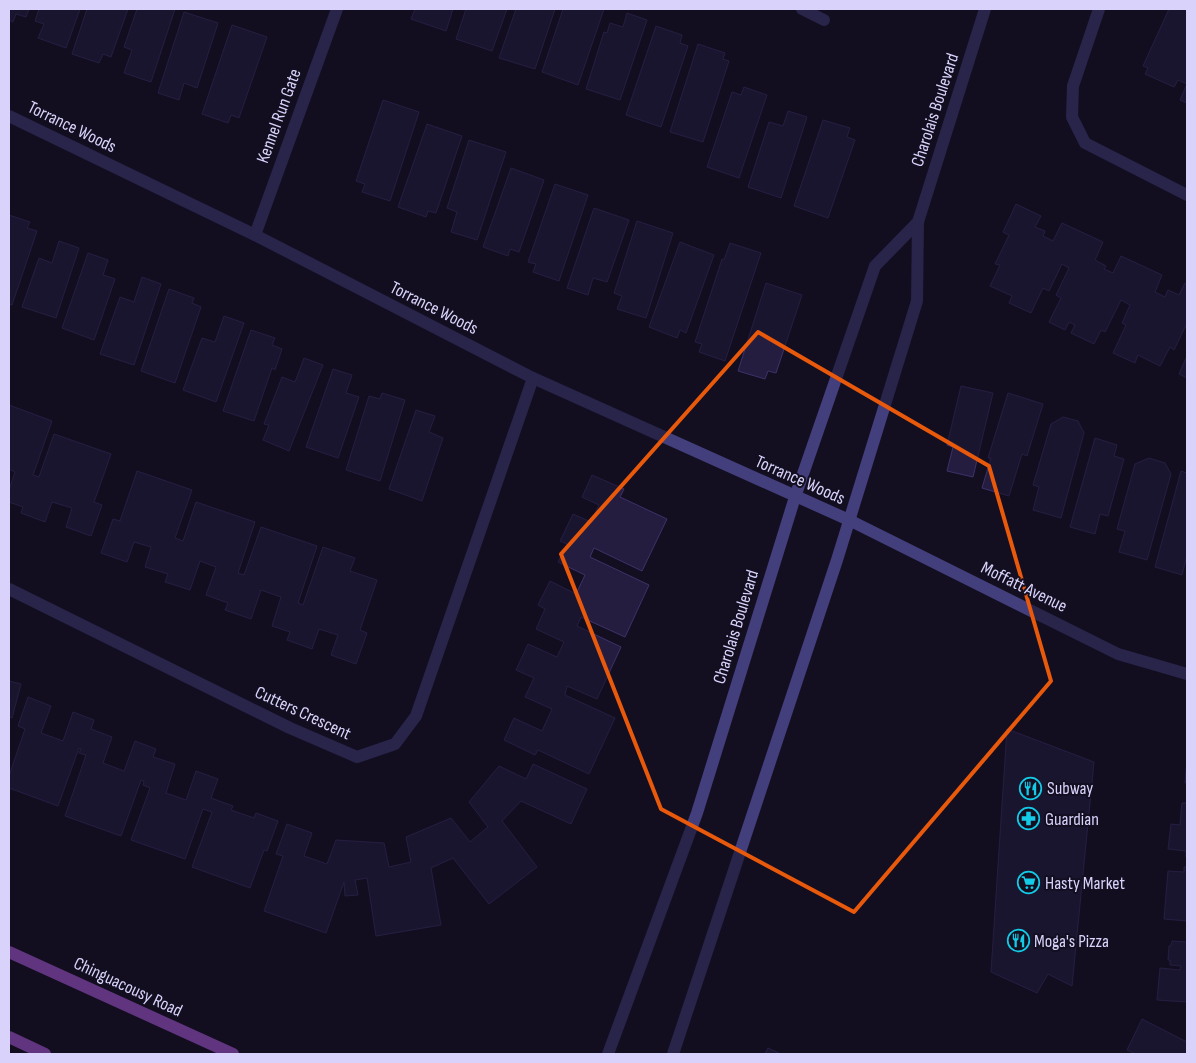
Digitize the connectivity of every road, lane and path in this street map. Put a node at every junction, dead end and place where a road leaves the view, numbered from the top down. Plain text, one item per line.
1 (337, 9) edge
2 (802, 9) edge
3 (986, 9) edge
4 (1098, 9) edge
5 (824, 20) dead end
6 (9, 116) edge
7 (1187, 195) edge
8 (918, 222) junction
9 (254, 235) junction
10 (533, 378) junction
11 (795, 497) junction
12 (849, 520) junction
13 (9, 589) edge
14 (1187, 674) edge
15 (9, 952) edge
16 (9, 1037) edge
17 (45, 1054) edge
18 (232, 1054) edge
19 (608, 1054) edge
20 (673, 1054) edge

1 - 9 street, Kennel Run Gate
2 - 5 street
3 - 8 street, Charolais Boulevard
4 - 7 street
6 - 9 street, Torrance Woods
8 - 11 street, Charolais Boulevard
8 - 12 street, Charolais Boulevard
9 - 10 street, Torrance Woods
10 - 11 street, Torrance Woods
10 - 13 street, Cutters Crescent
11 - 12 street, Torrance Woods
11 - 19 street, Charolais Boulevard
12 - 14 street, Moffatt Avenue
12 - 20 street, Charolais Boulevard
15 - 18 main road, Chinguacousy Road
16 - 17 main road

